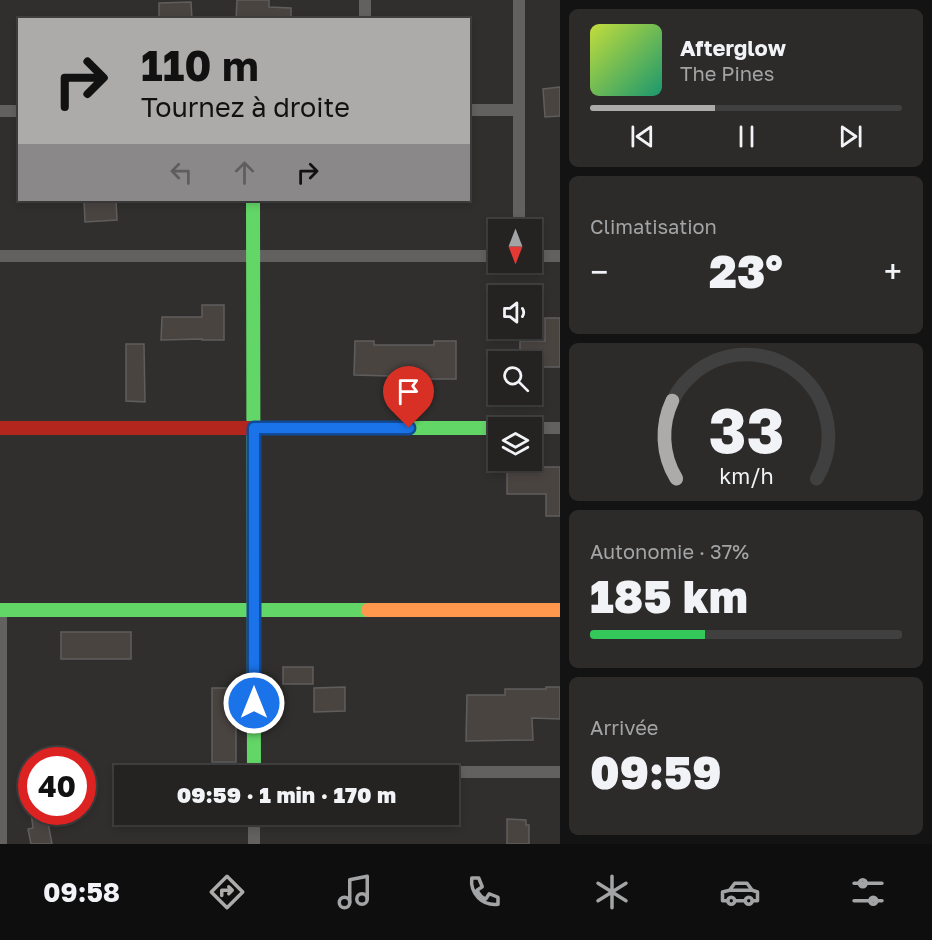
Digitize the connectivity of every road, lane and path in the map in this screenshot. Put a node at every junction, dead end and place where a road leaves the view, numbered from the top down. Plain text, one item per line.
1 (365, 0) edge
2 (519, 0) edge
3 (365, 18) edge
4 (470, 110) edge
5 (519, 110) junction
6 (0, 111) edge
7 (18, 111) edge
8 (254, 201) edge
9 (519, 219) edge
10 (0, 256) edge
11 (254, 256) junction
12 (488, 256) edge
13 (542, 256) edge
14 (560, 256) edge
15 (0, 428) edge
16 (254, 428) junction
17 (488, 428) edge
18 (542, 428) edge
19 (560, 428) edge
20 (0, 610) edge
21 (254, 610) junction
22 (560, 610) edge
23 (254, 765) edge
24 (560, 772) edge
25 (459, 773) edge
26 (254, 825) edge
27 (1, 844) edge
28 (254, 844) edge

1 - 3 street
2 - 5 street
4 - 5 street
5 - 9 street
6 - 7 street
8 - 11 street
10 - 11 street
11 - 12 street
11 - 16 street
13 - 14 street
15 - 16 street
16 - 17 street
16 - 21 street
18 - 19 street
20 - 21 street
20 - 27 street
21 - 22 street
21 - 23 street
24 - 25 street
26 - 28 street

